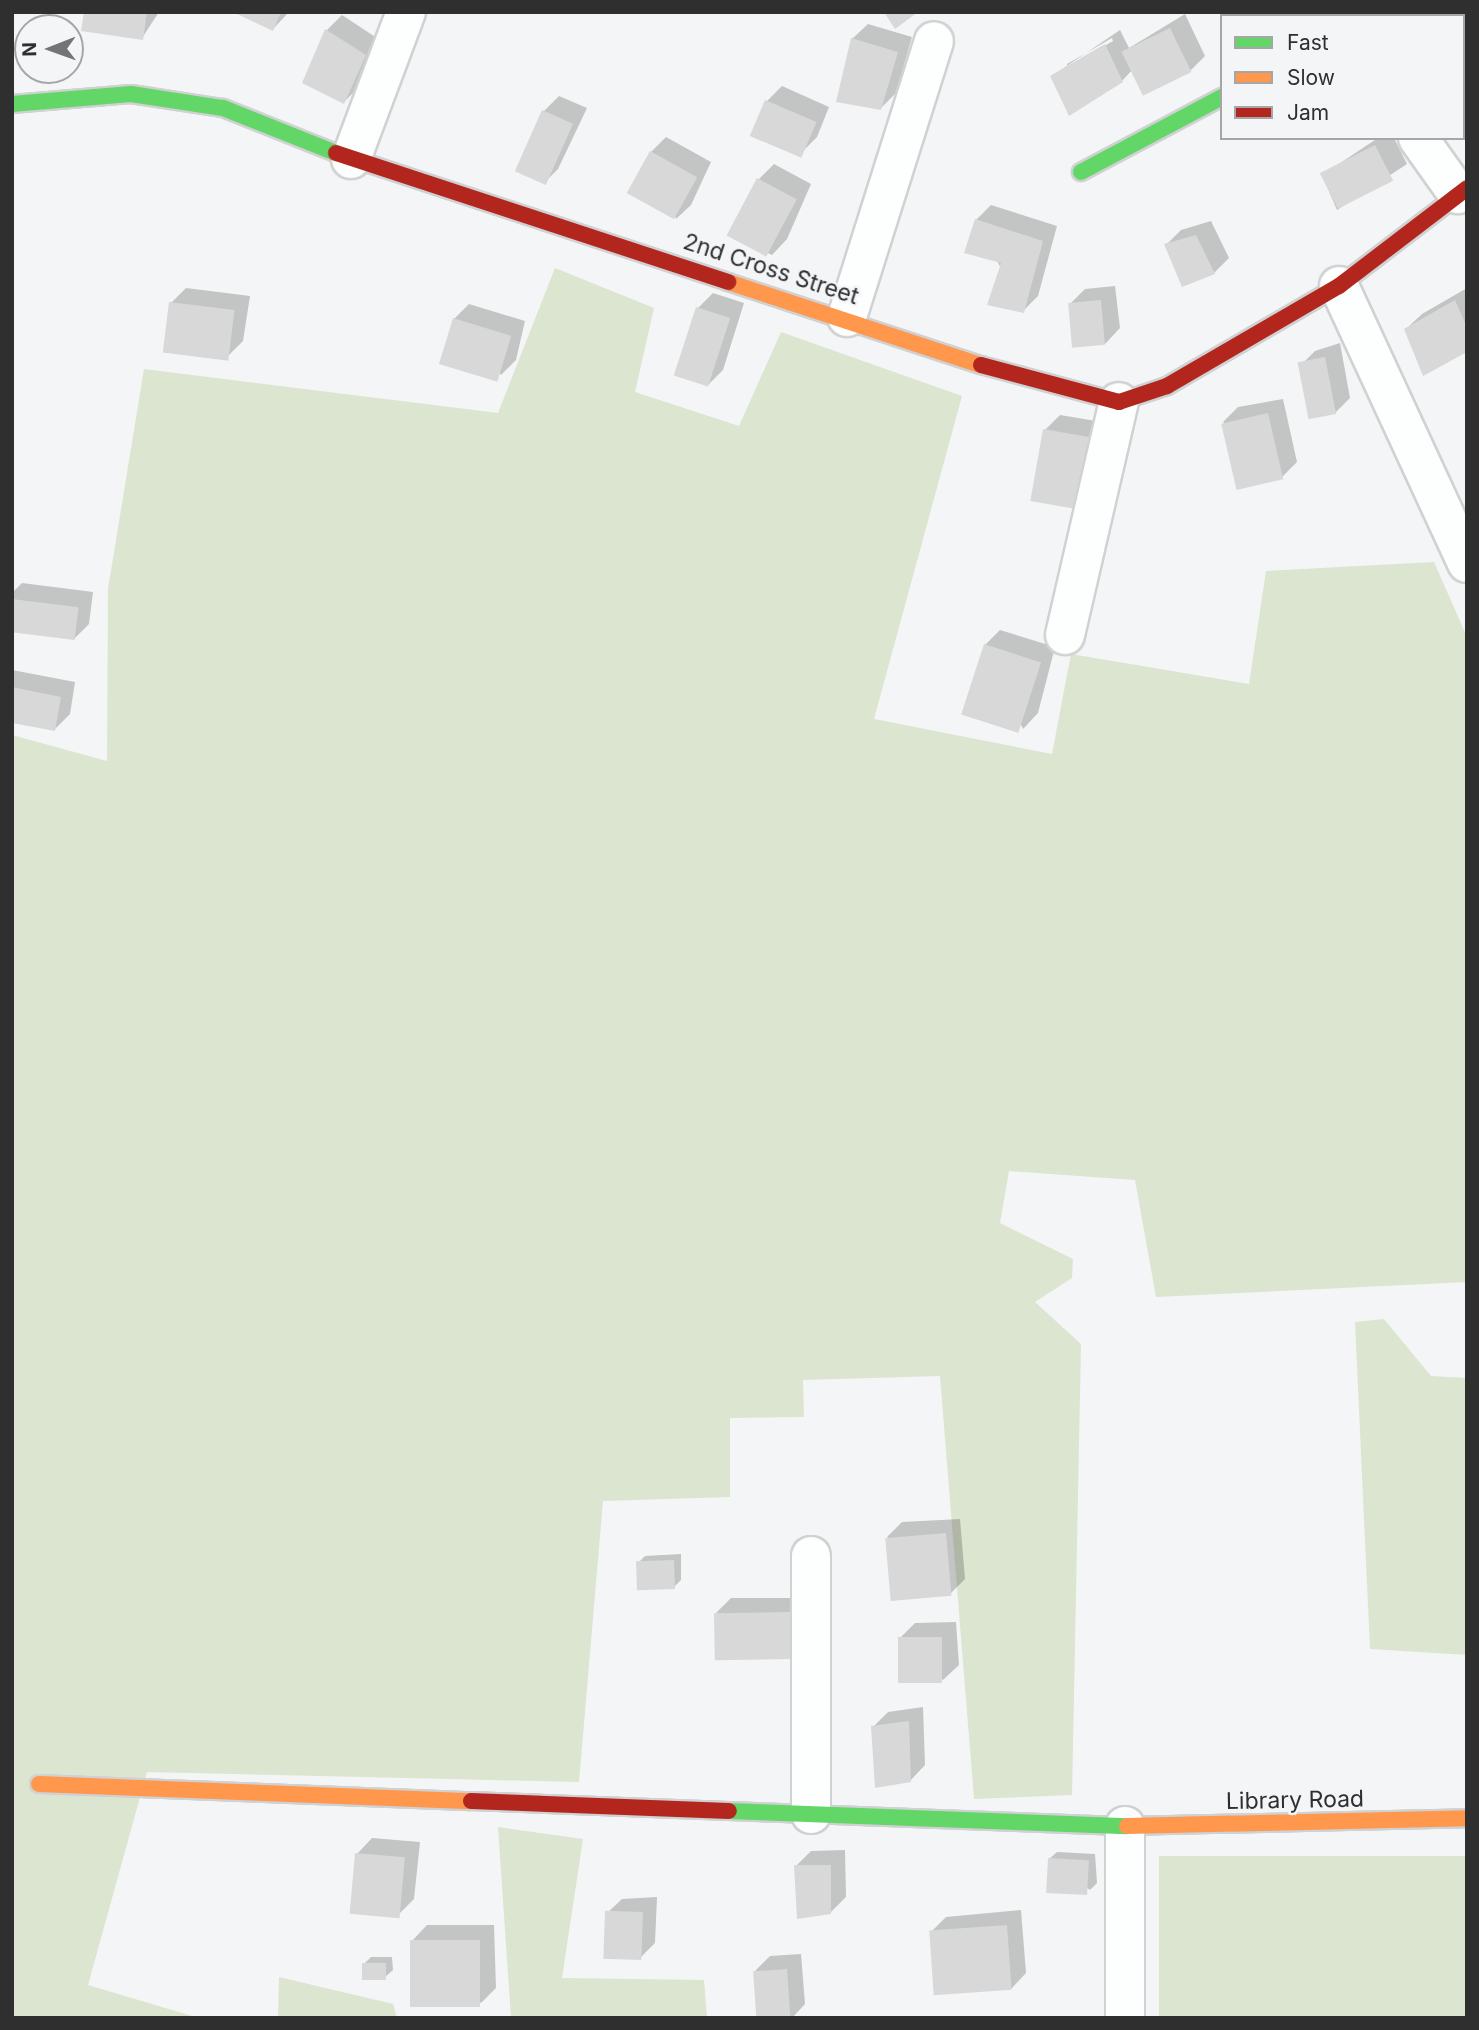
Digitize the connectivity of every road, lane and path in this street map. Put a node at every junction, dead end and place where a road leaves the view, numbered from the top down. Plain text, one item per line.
1 (406, 12) edge
2 (934, 41) dead end
3 (1220, 98) edge
4 (12, 104) edge
5 (1420, 140) edge
6 (351, 159) junction
7 (1081, 172) dead end
8 (1463, 191) edge
9 (1339, 286) junction
10 (847, 317) junction
11 (1119, 402) junction
12 (1467, 563) edge
13 (1065, 635) dead end
14 (811, 1556) dead end
15 (38, 1784) dead end
16 (811, 1814) junction
17 (1467, 1818) edge
18 (1125, 1826) junction
19 (1125, 2018) edge

1 - 6 street
2 - 10 street
3 - 7 street
4 - 6 street, 2nd Cross Street
5 - 8 street
6 - 10 street, 2nd Cross Street
8 - 9 street, 2nd Cross Street
9 - 11 street, 2nd Cross Street
9 - 12 street
10 - 11 street, 2nd Cross Street
11 - 13 street
14 - 16 street
15 - 16 street, Library Road
16 - 18 street, Library Road
17 - 18 street, Library Road
18 - 19 street

